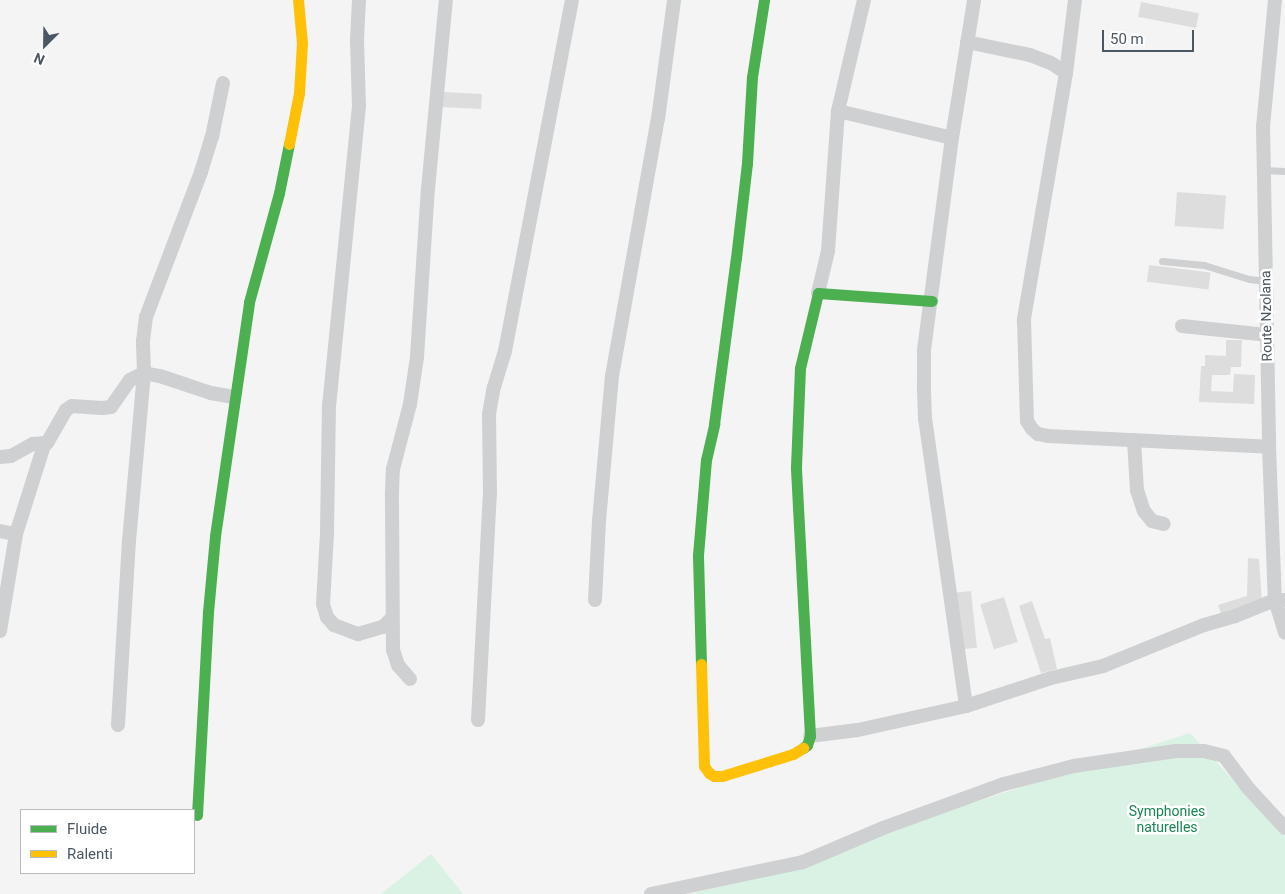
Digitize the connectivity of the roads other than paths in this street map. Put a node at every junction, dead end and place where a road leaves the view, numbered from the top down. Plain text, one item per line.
1 (298, 0) edge
2 (359, 0) edge
3 (446, 0) edge
4 (572, 0) edge
5 (674, 0) edge
6 (764, 0) edge
7 (864, 0) edge
8 (974, 0) edge
9 (1075, 0) edge
10 (1275, 0) edge
11 (967, 42) junction
12 (1066, 73) junction
13 (224, 82) dead end
14 (838, 111) junction
15 (952, 138) junction
16 (1264, 170) junction
17 (1285, 171) edge
18 (1162, 261) dead end
19 (1266, 281) junction
20 (818, 293) junction
21 (932, 301) junction
22 (1182, 326) dead end
23 (1267, 335) junction
24 (144, 373) junction
25 (234, 397) junction
26 (1134, 440) junction
27 (44, 445) junction
28 (1269, 447) junction
29 (0, 457) edge
30 (1164, 524) dead end
31 (0, 532) edge
32 (16, 534) junction
33 (595, 600) dead end
34 (1280, 600) edge
35 (392, 618) junction
36 (0, 631) edge
37 (1285, 632) edge
38 (410, 679) dead end
39 (966, 706) junction
40 (478, 720) dead end
41 (118, 725) dead end
42 (810, 736) junction
43 (197, 815) dead end
44 (1285, 828) edge
45 (651, 894) edge

1 - 25 street
2 - 35 street
3 - 35 street
4 - 40 street
5 - 33 street
6 - 42 street
7 - 14 street
8 - 11 street
9 - 12 street
10 - 16 street, Route Nzolana
11 - 12 street
11 - 15 street
12 - 26 street
13 - 24 street
14 - 15 street
14 - 20 street
15 - 21 street
16 - 17 lane
16 - 19 street, Route Nzolana
18 - 19 lane
19 - 23 street, Route Nzolana
20 - 21 street
20 - 42 street
21 - 39 street
22 - 23 street
23 - 28 street, Route Nzolana
24 - 25 street
24 - 27 street
24 - 41 street
25 - 43 street
26 - 28 street
26 - 30 street
27 - 29 street
27 - 32 street
28 - 34 street, Route Nzolana
31 - 32 street
32 - 36 street
34 - 37 street, Route Nzolana
34 - 39 street
35 - 38 street
39 - 42 street
44 - 45 street

